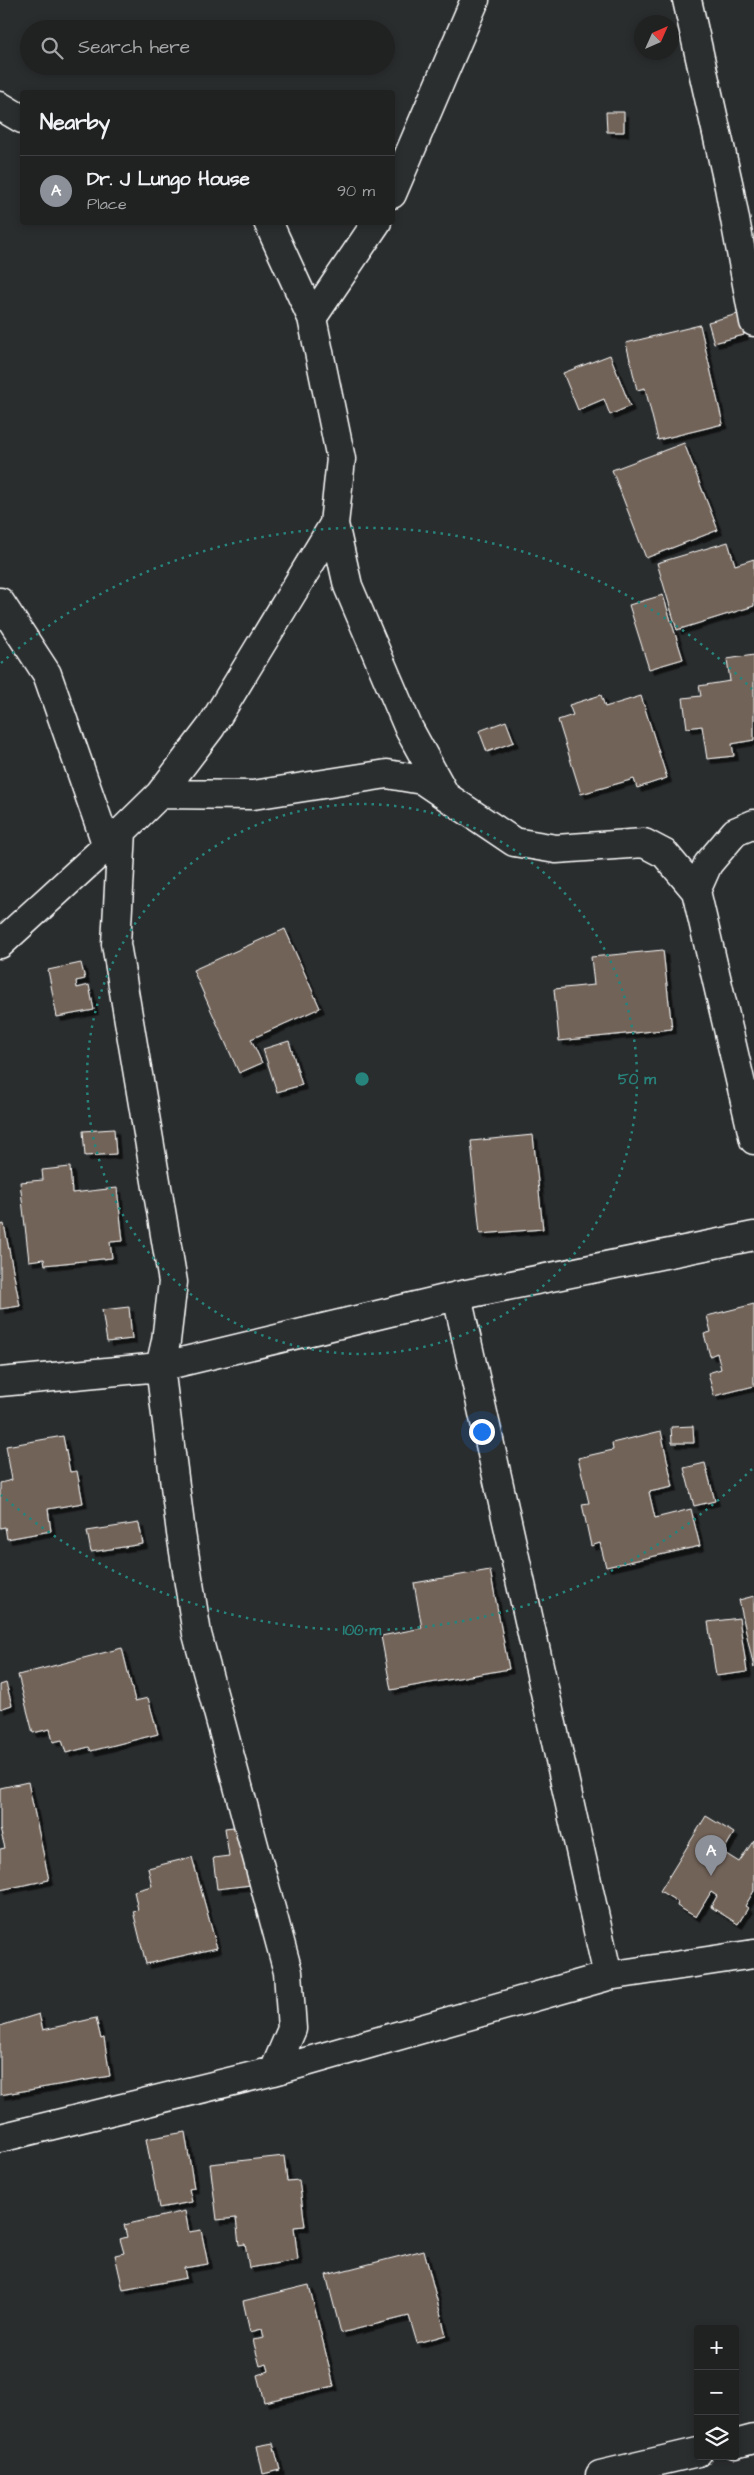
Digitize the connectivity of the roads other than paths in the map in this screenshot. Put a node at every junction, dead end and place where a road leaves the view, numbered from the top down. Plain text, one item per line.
1 (476, 0) edge
2 (687, 0) edge
3 (0, 106) edge
4 (20, 119) edge
5 (395, 187) edge
6 (269, 225) edge
7 (375, 225) edge
8 (312, 318) junction
9 (754, 322) edge
10 (334, 524) junction
11 (0, 602) edge
12 (160, 794) junction
13 (446, 797) junction
14 (754, 824) edge
15 (114, 839) junction
16 (696, 891) junction
17 (0, 944) edge
18 (754, 1140) edge
19 (754, 1236) edge
20 (457, 1296) junction
21 (160, 1367) junction
22 (0, 1382) edge
23 (754, 1954) edge
24 (608, 1976) junction
25 (274, 2071) junction
26 (0, 2138) edge
27 (754, 2439) edge
28 (739, 2443) edge
29 (694, 2453) edge
30 (600, 2475) edge

1 - 5 street
2 - 9 street
3 - 4 street
6 - 8 street
7 - 8 street
8 - 10 street
10 - 12 street
10 - 13 street
11 - 15 street
12 - 13 street
12 - 15 street
13 - 16 street
14 - 16 street
15 - 17 street
15 - 21 street
16 - 18 street
19 - 20 street
20 - 21 street
20 - 24 street
21 - 22 street
21 - 25 street
23 - 24 street
24 - 25 street
25 - 26 street
27 - 28 street
29 - 30 street

